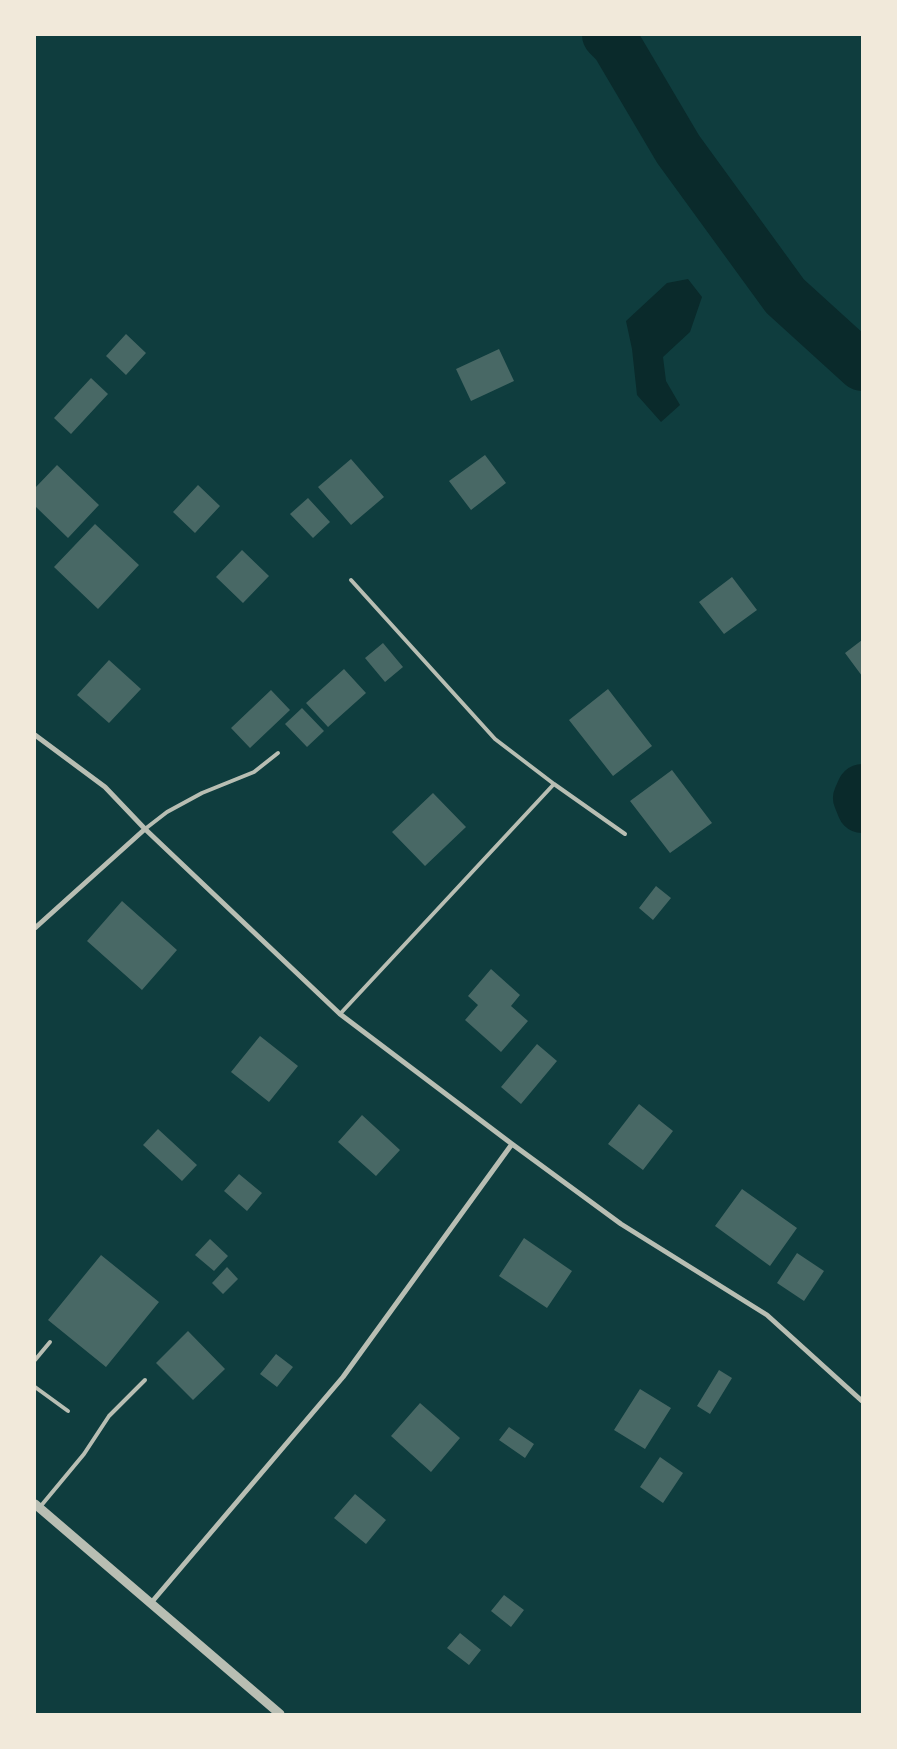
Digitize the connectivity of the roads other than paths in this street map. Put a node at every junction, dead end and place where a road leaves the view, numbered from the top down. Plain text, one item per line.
1 (351, 580) dead end
2 (35, 735) edge
3 (278, 753) dead end
4 (554, 784) junction
5 (145, 829) junction
6 (625, 834) dead end
7 (35, 928) edge
8 (340, 1014) junction
9 (512, 1144) junction
10 (50, 1342) dead end
11 (35, 1360) edge
12 (145, 1380) dead end
13 (35, 1388) edge
14 (862, 1401) edge
15 (68, 1411) dead end
16 (37, 1506) edge
17 (151, 1603) junction
18 (280, 1714) edge

1 - 4 lane
2 - 5 street
3 - 5 lane
4 - 6 lane
4 - 8 lane
5 - 7 street
5 - 8 street
8 - 9 street
9 - 14 street
9 - 17 street
10 - 11 lane
12 - 16 lane
13 - 15 lane
16 - 17 street
17 - 18 street

